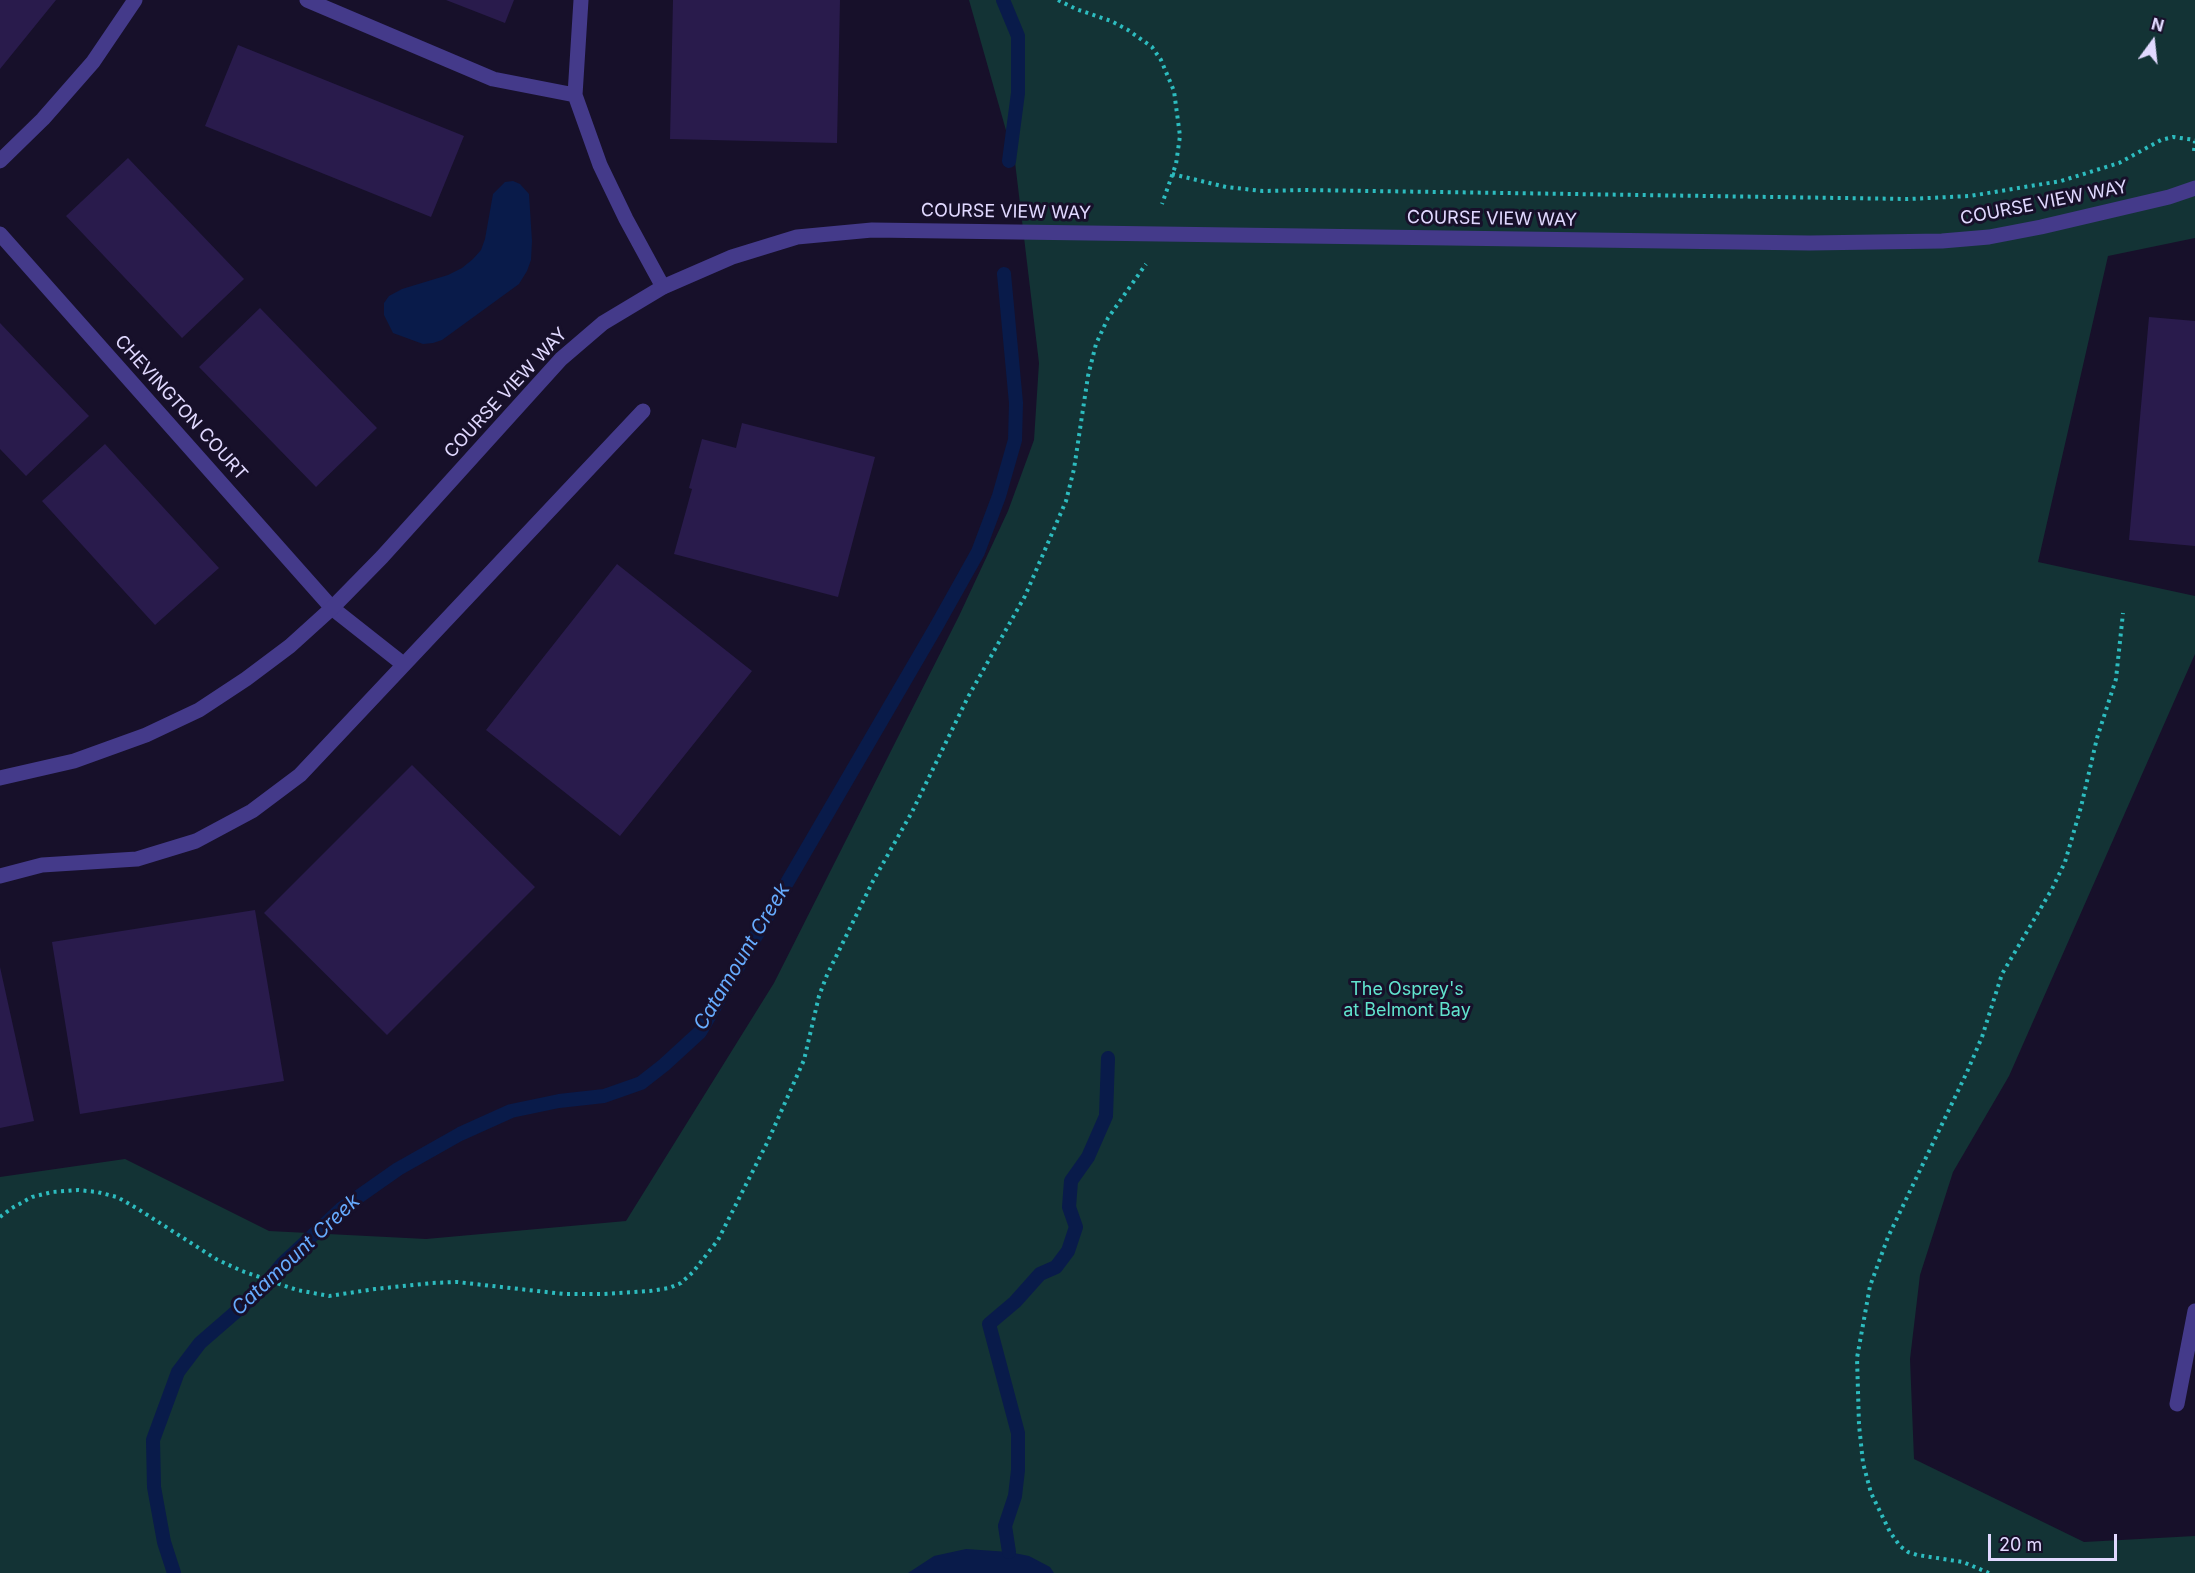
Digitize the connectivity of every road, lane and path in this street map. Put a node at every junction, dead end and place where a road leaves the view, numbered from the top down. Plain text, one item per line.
1 (135, 0) edge
2 (307, 0) edge
3 (581, 0) edge
4 (1058, 0) edge
5 (575, 95) junction
6 (2195, 140) edge
7 (2194, 151) edge
8 (0, 161) edge
9 (1172, 174) junction
10 (2195, 188) edge
11 (0, 234) edge
12 (1153, 234) junction
13 (663, 287) junction
14 (642, 411) dead end
15 (332, 608) junction
16 (2123, 613) dead end
17 (403, 664) junction
18 (0, 778) edge
19 (0, 876) edge
20 (0, 1217) edge
21 (2195, 1311) edge
22 (2177, 1404) dead end
23 (1989, 1573) edge

1 - 8 street
2 - 5 street
3 - 5 street
4 - 9 path
5 - 13 street
6 - 7 path
6 - 9 path
9 - 12 path
10 - 12 street, COURSE VIEW WAY
11 - 15 street, CHEVINGTON COURT
12 - 13 street, COURSE VIEW WAY
12 - 20 path
13 - 15 street, COURSE VIEW WAY
14 - 17 street
15 - 17 street, CHEVINGTON COURT
15 - 18 street, COURSE VIEW WAY
16 - 23 path
17 - 19 street
21 - 22 street

